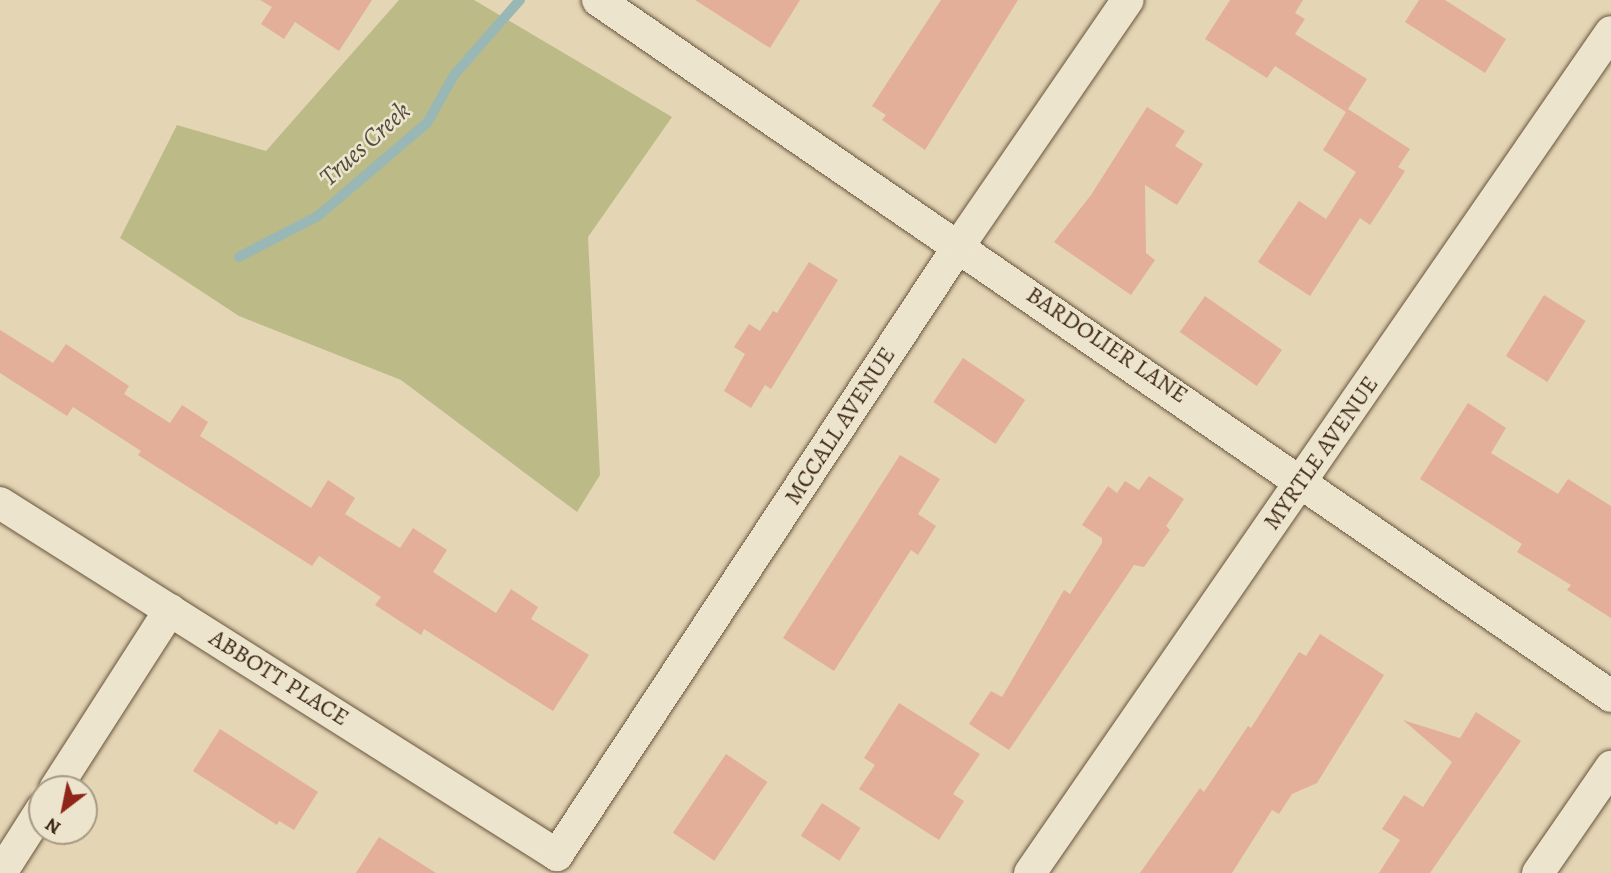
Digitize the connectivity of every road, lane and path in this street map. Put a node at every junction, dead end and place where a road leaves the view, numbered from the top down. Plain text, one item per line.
1 (1128, 0) edge
2 (616, 5) edge
3 (1611, 32) edge
4 (960, 244) junction
5 (1302, 480) junction
6 (0, 503) edge
7 (170, 610) junction
8 (1611, 696) edge
9 (1611, 767) edge
10 (64, 775) edge
11 (28, 831) edge
12 (557, 855) joint
13 (1, 873) edge
14 (1030, 873) edge
15 (1538, 873) edge

1 - 4 street, MCCALL AVENUE
2 - 4 street, BARDOLIER LANE
3 - 5 street, MYRTLE AVENUE
4 - 5 street, BARDOLIER LANE
4 - 12 street, MCCALL AVENUE
5 - 8 street, BARDOLIER LANE
5 - 14 street, MYRTLE AVENUE
6 - 7 street, ABBOTT PLACE
7 - 10 street
7 - 12 street, ABBOTT PLACE
9 - 15 street
11 - 13 street

